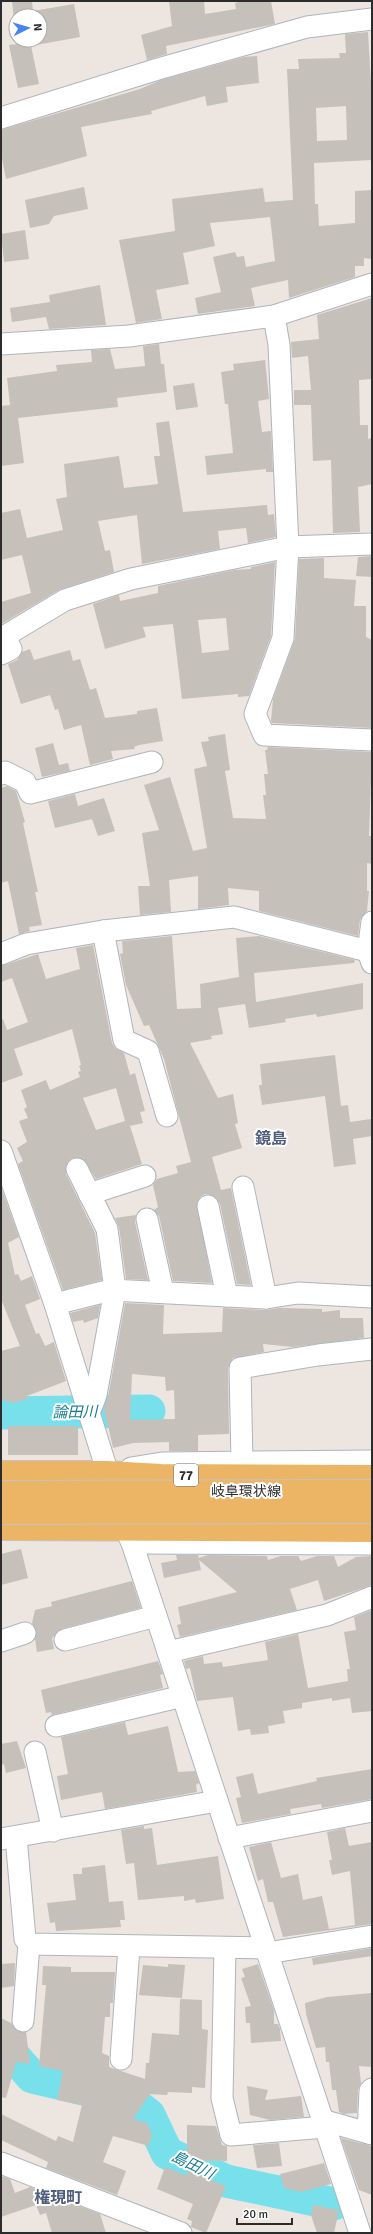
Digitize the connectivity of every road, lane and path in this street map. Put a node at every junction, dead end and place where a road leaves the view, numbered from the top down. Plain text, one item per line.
1 (372, 19) edge
2 (1, 118) edge
3 (372, 284) edge
4 (274, 316) junction
5 (1, 344) edge
6 (372, 544) edge
7 (288, 547) junction
8 (1, 654) edge
9 (372, 740) edge
10 (152, 762) dead end
11 (1, 774) edge
12 (372, 922) edge
13 (103, 931) junction
14 (1, 954) edge
15 (370, 957) edge
16 (167, 1116) dead end
17 (1, 1151) edge
18 (77, 1169) dead end
19 (145, 1176) dead end
20 (243, 1187) dead end
21 (89, 1194) junction
22 (208, 1206) dead end
23 (147, 1219) dead end
24 (115, 1290) junction
25 (163, 1292) junction
26 (227, 1296) junction
27 (372, 1297) edge
28 (266, 1298) junction
29 (55, 1304) junction
30 (372, 1349) edge
31 (87, 1406) junction
32 (372, 1461) edge
33 (242, 1462) junction
34 (1, 1472) edge
35 (107, 1472) junction
36 (372, 1476) edge
37 (372, 1491) edge
38 (1, 1492) edge
39 (372, 1512) edge
40 (1, 1513) edge
41 (1, 1529) edge
42 (372, 1531) edge
43 (128, 1536) junction
44 (372, 1544) edge
45 (372, 1597) edge
46 (156, 1616) junction
47 (25, 1633) dead end
48 (65, 1640) dead end
49 (1, 1641) edge
50 (168, 1652) junction
51 (182, 1696) junction
52 (56, 1726) dead end
53 (36, 1752) dead end
54 (217, 1801) junction
55 (372, 1812) edge
56 (53, 1831) junction
57 (8, 1838) edge
58 (229, 1838) junction
59 (372, 1936) edge
60 (29, 1944) junction
61 (129, 1947) junction
62 (225, 1948) junction
63 (266, 1950) junction
64 (23, 2021) dead end
65 (121, 2059) dead end
66 (372, 2089) edge
67 (323, 2123) junction
68 (370, 2133) edge
69 (1, 2163) edge
70 (181, 2233) edge
71 (360, 2233) edge

1 - 2 street
3 - 4 street
4 - 5 street
4 - 7 street
6 - 7 street
7 - 8 street
7 - 9 street
10 - 11 street
12 - 15 street
13 - 14 street
13 - 15 street
13 - 16 street
17 - 29 street
18 - 21 street
19 - 21 street
20 - 28 street
21 - 24 street
22 - 26 street
23 - 25 street
24 - 25 street
24 - 29 street
24 - 31 street
25 - 26 street
26 - 28 street
27 - 28 street
29 - 31 street
30 - 33 street
31 - 35 street
32 - 33 street
33 - 35 street
34 - 35 main road, 77
35 - 36 main road, 77
35 - 43 street
37 - 38 main road, 岐阜環状線 / 77, bridge
39 - 40 main road, 岐阜環状線, bridge
41 - 43 main road
42 - 43 main road
43 - 44 street
43 - 46 street
45 - 50 street
46 - 48 street
46 - 50 street
47 - 49 street
50 - 51 street
51 - 52 street
51 - 54 street
53 - 56 street
54 - 56 street
54 - 58 street
55 - 58 street
56 - 57 street
57 - 60 street
58 - 63 street
59 - 63 street
60 - 61 street
60 - 64 street
61 - 62 street
61 - 65 street
62 - 63 street
62 - 67 street
63 - 67 street
66 - 68 street
67 - 68 street
67 - 71 street
69 - 70 street

